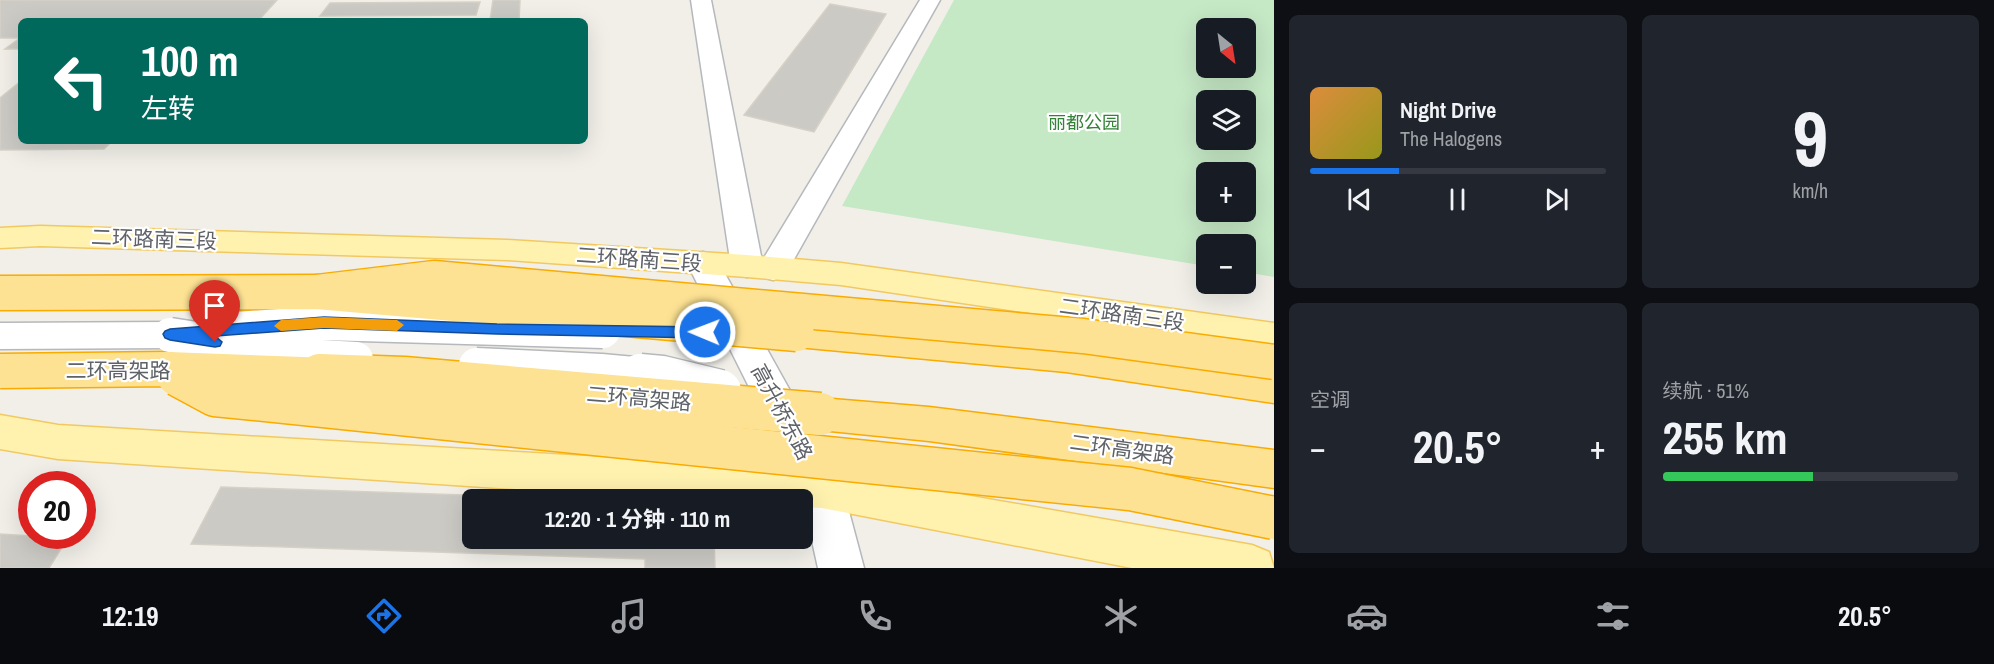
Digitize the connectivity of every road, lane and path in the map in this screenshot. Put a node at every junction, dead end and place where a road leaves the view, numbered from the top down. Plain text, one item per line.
1 (701, 0) edge
2 (930, 0) edge
3 (0, 238) edge
4 (703, 263) junction
5 (760, 267) junction
6 (0, 286) edge
7 (56, 292) junction
8 (318, 292) junction
9 (0, 293) edge
10 (797, 334) junction
11 (0, 336) edge
12 (1274, 336) edge
13 (169, 352) junction
14 (1274, 362) edge
15 (0, 371) edge
16 (1274, 388) edge
17 (0, 432) edge
18 (1274, 469) edge
19 (822, 489) junction
20 (1274, 518) edge
21 (841, 568) edge
22 (1252, 568) edge

1 - 5 street
2 - 5 street
3 - 4 main road, 二环路南三段
4 - 5 main road, 二环路南三段
4 - 19 street, 高升桥东路
5 - 12 main road, 二环路南三段
6 - 7 highway, bridge
7 - 8 highway, bridge
7 - 9 highway, bridge
8 - 10 highway, bridge
8 - 14 highway, bridge
10 - 13 street, bridge
10 - 16 highway
11 - 13 street
13 - 15 highway, 二环高架路, bridge
13 - 18 highway, 二环高架路, bridge
13 - 20 highway, bridge
17 - 19 main road
19 - 21 street, 高升桥东路
19 - 22 main road

